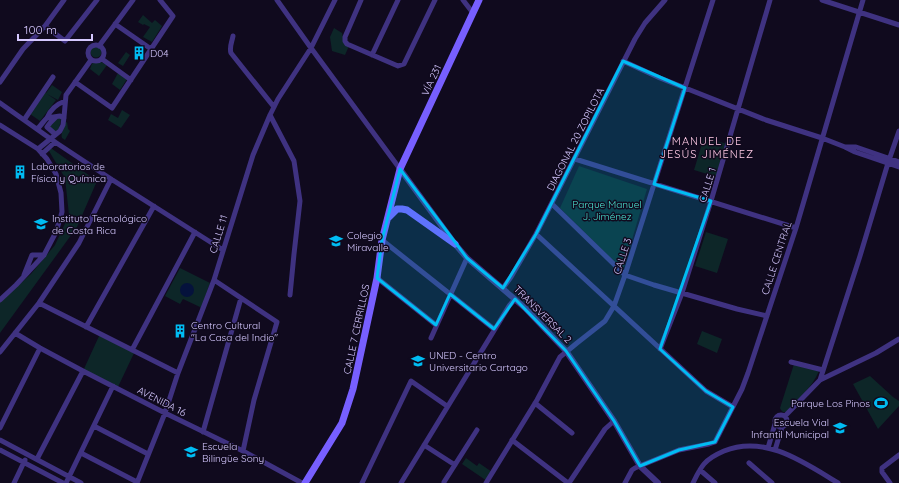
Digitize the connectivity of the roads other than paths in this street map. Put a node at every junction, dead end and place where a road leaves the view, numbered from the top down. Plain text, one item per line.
1 (64, 0) edge
2 (97, 0) edge
3 (133, 0) edge
4 (160, 0) edge
5 (277, 0) edge
6 (335, 0) edge
7 (361, 0) edge
8 (398, 0) edge
9 (435, 0) edge
10 (463, 0) edge
11 (665, 0) edge
12 (713, 0) edge
13 (770, 0) edge
14 (822, 0) edge
15 (863, 0) edge
16 (477, 2) edge
17 (473, 13) junction
18 (859, 13) junction
19 (115, 24) junction
20 (899, 25) edge
21 (45, 26) junction
22 (233, 36) dead end
23 (99, 46) junction
24 (311, 48) junction
25 (151, 49) junction
26 (372, 55) junction
27 (102, 59) junction
28 (91, 60) junction
29 (623, 61) junction
30 (53, 77) dead end
31 (131, 80) junction
32 (0, 82) edge
33 (75, 82) junction
34 (685, 88) junction
35 (65, 101) junction
36 (0, 103) edge
37 (274, 107) junction
38 (739, 109) junction
39 (270, 115) junction
40 (56, 117) junction
41 (47, 118) junction
42 (64, 118) junction
43 (24, 120) junction
44 (0, 125) edge
45 (37, 129) junction
46 (899, 131) edge
47 (56, 134) junction
48 (822, 138) junction
49 (53, 140) junction
50 (40, 152) junction
51 (575, 159) junction
52 (889, 161) junction
53 (899, 162) edge
54 (899, 167) edge
55 (400, 169) junction
56 (111, 179) junction
57 (654, 184) junction
58 (711, 202) junction
59 (552, 204) junction
60 (154, 206) junction
61 (387, 219) junction
62 (796, 228) junction
63 (195, 232) junction
64 (536, 234) junction
65 (382, 240) junction
66 (456, 244) junction
67 (223, 250) junction
68 (44, 255) junction
69 (467, 258) junction
70 (625, 275) junction
71 (23, 278) junction
72 (377, 278) junction
73 (214, 280) junction
74 (503, 288) junction
75 (682, 293) junction
76 (450, 294) junction
77 (290, 295) dead end
78 (241, 298) junction
79 (515, 299) junction
80 (0, 300) edge
81 (39, 303) junction
82 (614, 306) junction
83 (767, 316) junction
84 (436, 326) junction
85 (86, 327) junction
86 (494, 329) junction
87 (15, 334) junction
88 (431, 338) dead end
89 (899, 339) edge
90 (40, 348) junction
91 (660, 349) junction
92 (132, 350) junction
93 (566, 351) junction
94 (0, 352) edge
95 (791, 362) dead end
96 (823, 370) junction
97 (83, 371) junction
98 (178, 373) junction
99 (820, 380) junction
100 (113, 386) junction
101 (535, 403) junction
102 (447, 406) junction
103 (733, 407) junction
104 (165, 413) junction
105 (785, 416) junction
106 (614, 421) junction
107 (775, 424) junction
108 (94, 426) junction
109 (782, 427) junction
110 (0, 428) edge
111 (477, 430) dead end
112 (203, 432) junction
113 (572, 433) dead end
114 (0, 440) edge
115 (512, 440) junction
116 (424, 445) junction
117 (768, 448) junction
118 (0, 450) edge
119 (775, 450) junction
120 (242, 451) junction
121 (81, 452) junction
122 (148, 454) junction
123 (28, 455) junction
124 (899, 455) edge
125 (37, 459) junction
126 (24, 462) junction
127 (749, 463) dead end
128 (455, 465) junction
129 (640, 466) junction
130 (700, 470) junction
131 (69, 477) junction
132 (137, 482) edge
133 (444, 482) edge
134 (14, 483) edge
135 (65, 483) edge
136 (82, 483) edge
137 (304, 483) edge
138 (362, 483) edge
139 (401, 483) edge
140 (486, 483) edge
141 (569, 483) edge
142 (625, 483) edge
143 (658, 483) edge
144 (693, 483) edge
145 (715, 483) edge
146 (772, 483) edge
147 (838, 483) edge
148 (890, 483) edge

1 - 21 street
2 - 21 street
3 - 19 street
4 - 25 street
5 - 24 street
6 - 24 street, CALLE 11
7 - 26 street
8 - 26 street
9 - 26 street
10 - 17 street
11 - 29 street, DIAGONAL 20 ZOPILOTA
12 - 34 street, CALLE 3
13 - 38 street, CALLE 1
14 - 18 street
15 - 18 street, CALLE CENTRAL
16 - 17 main road, VÍA 231
17 - 55 main road, VÍA 231
18 - 20 street
18 - 48 street, CALLE CENTRAL
19 - 23 street
19 - 25 street
21 - 32 street
22 - 37 street
23 - 27 street
23 - 28 street
24 - 37 street, CALLE 11
24 - 55 street
25 - 31 street
27 - 28 street
27 - 31 street
28 - 33 street
29 - 34 street
29 - 51 street, DIAGONAL 20 ZOPILOTA
30 - 43 street
31 - 33 street
33 - 35 street
34 - 38 street
34 - 57 street, CALLE 3
35 - 41 street
35 - 42 street
36 - 43 street
37 - 39 street, CALLE 11
38 - 48 street
38 - 58 street, CALLE 1
39 - 67 street, CALLE 11
39 - 77 street
40 - 41 street
40 - 42 street
40 - 47 street
41 - 45 street
42 - 47 street
43 - 45 street
44 - 50 street
45 - 49 street
46 - 52 street
47 - 49 street
48 - 52 street
48 - 62 street, CALLE CENTRAL
49 - 50 street
49 - 56 street
50 - 68 street
51 - 57 street
51 - 59 street, DIAGONAL 20 ZOPILOTA
52 - 53 street
52 - 54 street
52 - 96 street
55 - 61 main road, CALLE 7 CERRILLOS
55 - 66 street, TRANSVERSAL 2
56 - 60 street
56 - 81 street
57 - 58 street
57 - 70 street, CALLE 3
58 - 62 street
58 - 75 street, CALLE 1
59 - 64 street, DIAGONAL 20 ZOPILOTA
59 - 70 street
60 - 63 street
60 - 85 street
61 - 65 main road, CALLE 7 CERRILLOS
61 - 66 main road
62 - 83 street, CALLE CENTRAL
63 - 67 street
63 - 92 street
64 - 74 street, DIAGONAL 20 ZOPILOTA
64 - 82 street
65 - 72 main road, CALLE 7 CERRILLOS
65 - 76 street
66 - 69 street, TRANSVERSAL 2
67 - 73 street, CALLE 11
68 - 71 street
68 - 71 street
69 - 74 street, TRANSVERSAL 2
69 - 76 street
70 - 75 street
70 - 82 street, CALLE 3
71 - 80 street
72 - 84 street
72 - 137 main road, CALLE 7 CERRILLOS
73 - 78 street
73 - 98 street, CALLE 11
74 - 79 street, TRANSVERSAL 2
75 - 83 street
75 - 91 street, CALLE 1
76 - 84 street
76 - 86 street
78 - 112 street
78 - 120 street
79 - 86 street
79 - 93 street, TRANSVERSAL 2
81 - 85 street
81 - 87 street
82 - 91 street
82 - 93 street, CALLE 3
83 - 103 street, CALLE CENTRAL
84 - 88 street
85 - 92 street
86 - 102 street
87 - 90 street, AVENIDA 16
87 - 94 street
89 - 99 street
90 - 97 street, AVENIDA 16
90 - 110 street
91 - 103 street
92 - 98 street
93 - 101 street, CALLE 3
93 - 106 street, TRANSVERSAL 2
95 - 96 street
96 - 99 street
97 - 100 street, AVENIDA 16
97 - 125 street
98 - 104 street, CALLE 11
99 - 105 street
100 - 104 street, AVENIDA 16
100 - 108 street
101 - 113 street
101 - 115 street, CALLE 3
102 - 116 street
102 - 138 street
103 - 129 street, CALLE CENTRAL
104 - 112 street, AVENIDA 16
104 - 122 street, CALLE 11
105 - 107 street
105 - 109 street
106 - 129 street, TRANSVERSAL 2
106 - 141 street
107 - 109 street
107 - 117 street
108 - 121 street
108 - 122 street
109 - 119 street
111 - 128 street
112 - 120 street, AVENIDA 16
114 - 123 street
115 - 140 street, CALLE 3
115 - 141 street
116 - 128 street
116 - 139 street
117 - 119 street
117 - 130 street
118 - 126 street
119 - 147 street
120 - 137 street, AVENIDA 16
121 - 131 street
121 - 132 street
122 - 132 street, CALLE 11
123 - 125 street
123 - 126 street
124 - 148 street
125 - 131 street
126 - 134 street
126 - 135 street
127 - 146 street
128 - 133 street
129 - 142 street
129 - 143 street, TRANSVERSAL 2
130 - 144 street
130 - 145 street
131 - 135 street
131 - 136 street

